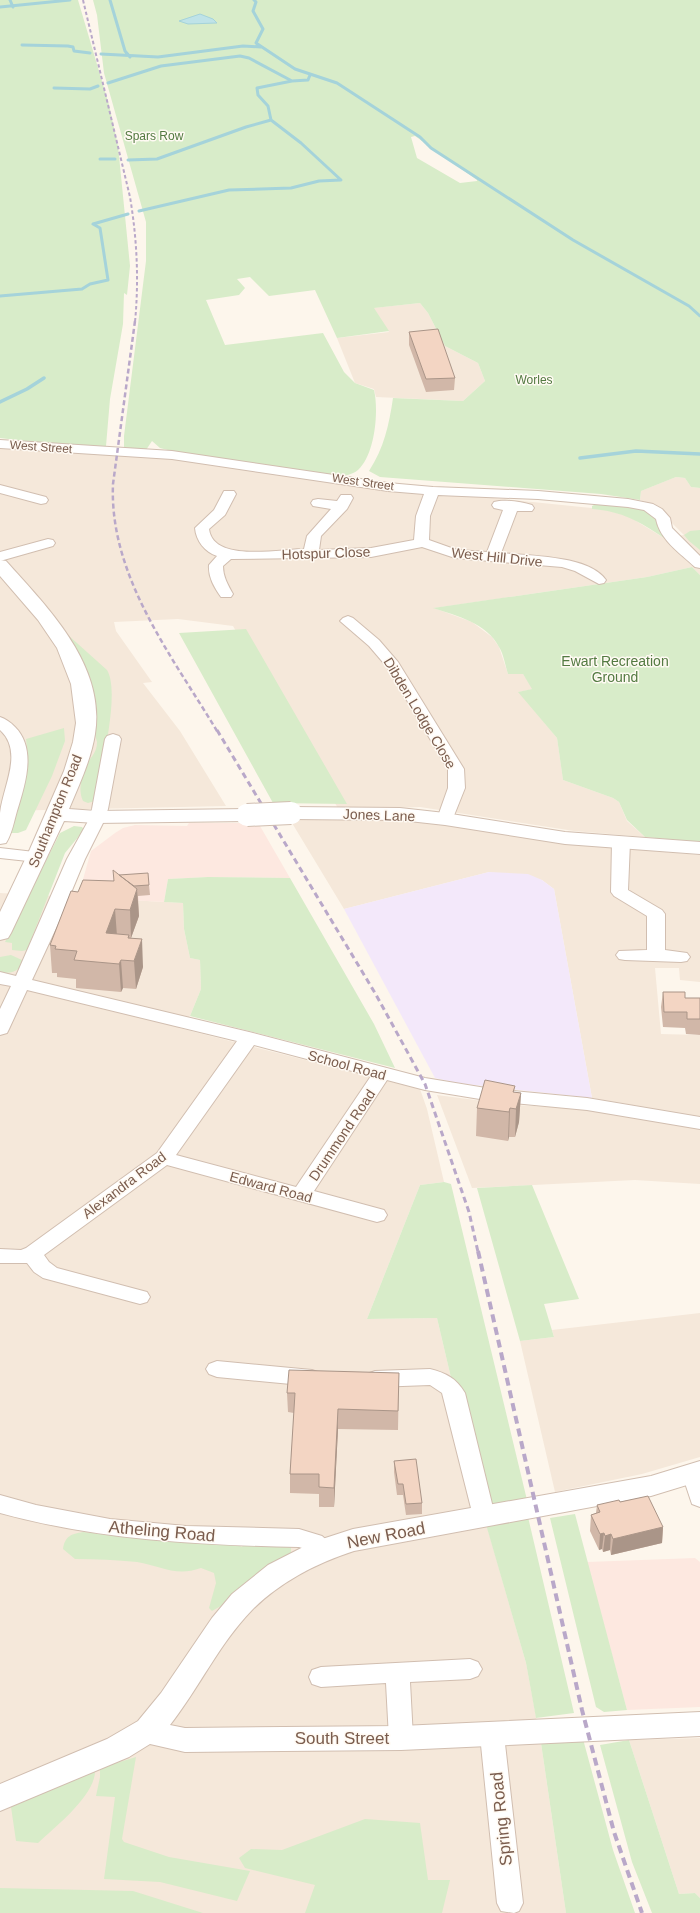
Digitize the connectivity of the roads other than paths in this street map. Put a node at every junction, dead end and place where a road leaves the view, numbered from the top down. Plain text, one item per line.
1 (2, 450) edge
2 (0, 489) edge
3 (433, 491) junction
4 (230, 494) dead end
5 (41, 500) dead end
6 (318, 503) dead end
7 (497, 505) dead end
8 (512, 506) junction
9 (527, 508) dead end
10 (656, 536) dead end
11 (422, 542) junction
12 (48, 543) dead end
13 (228, 554) junction
14 (312, 554) junction
15 (493, 556) junction
16 (0, 557) edge
17 (699, 562) edge
18 (0, 565) edge
19 (615, 577) dead end
20 (226, 594) dead end
21 (348, 621) dead end
22 (1, 724) edge
23 (113, 739) dead end
24 (56, 814) junction
25 (96, 817) junction
26 (445, 819) junction
27 (0, 839) edge
28 (621, 842) junction
29 (700, 848) edge
30 (0, 853) edge
31 (37, 857) junction
32 (0, 933) edge
33 (625, 955) dead end
34 (656, 955) junction
35 (681, 957) dead end
36 (0, 978) edge
37 (22, 983) junction
38 (0, 1029) edge
39 (249, 1038) junction
40 (382, 1074) junction
41 (700, 1123) edge
42 (164, 1158) junction
43 (301, 1195) junction
44 (378, 1215) dead end
45 (33, 1253) junction
46 (0, 1256) edge
47 (140, 1297) dead end
48 (217, 1370) dead end
49 (334, 1379) edge
50 (356, 1379) edge
51 (698, 1481) edge
52 (0, 1504) edge
53 (484, 1516) junction
54 (323, 1550) junction
55 (470, 1669) dead end
56 (397, 1674) junction
57 (321, 1677) dead end
58 (700, 1724) edge
59 (149, 1730) junction
60 (492, 1735) junction
61 (401, 1738) junction
62 (0, 1798) edge
63 (510, 1903) dead end

1 - 3 street, West Street
2 - 5 street
3 - 11 street
3 - 17 street, West Street
4 - 13 street, Hotspur Close
6 - 14 street
7 - 8 street
8 - 9 street
8 - 15 street
10 - 17 street
11 - 14 street, Hotspur Close
11 - 15 street, West Hill Drive
12 - 16 street
13 - 14 street, Hotspur Close
13 - 20 street
15 - 19 street, West Hill Drive
18 - 24 street, Southampton Road
21 - 26 street, Dibden Lodge Close
22 - 27 street
23 - 25 street
24 - 25 street, Jones Lane
24 - 31 street, Southampton Road
25 - 26 street, Jones Lane, bridge
25 - 37 street
26 - 28 street, Jones Lane
28 - 29 street, Jones Lane
28 - 34 street
30 - 31 street
31 - 32 street, Southampton Road
33 - 34 street
34 - 35 street
36 - 37 street, School Road
37 - 38 street
37 - 39 street, School Road
39 - 40 street, School Road
39 - 42 street, Alexandra Road
40 - 41 street, School Road
40 - 43 street, Drummond Road
42 - 43 street, Edward Road
42 - 45 street, Alexandra Road
43 - 44 street, Edward Road
45 - 46 street, Alexandra Road
45 - 47 street
48 - 49 street
50 - 53 street
51 - 53 street, New Road
52 - 54 street, Atheling Road
53 - 54 street, New Road
54 - 59 street, New Road
55 - 56 street
56 - 57 street
56 - 61 street
58 - 60 street, South Street
59 - 61 street, South Street
59 - 62 street
60 - 61 street, South Street
60 - 63 street, Spring Road

